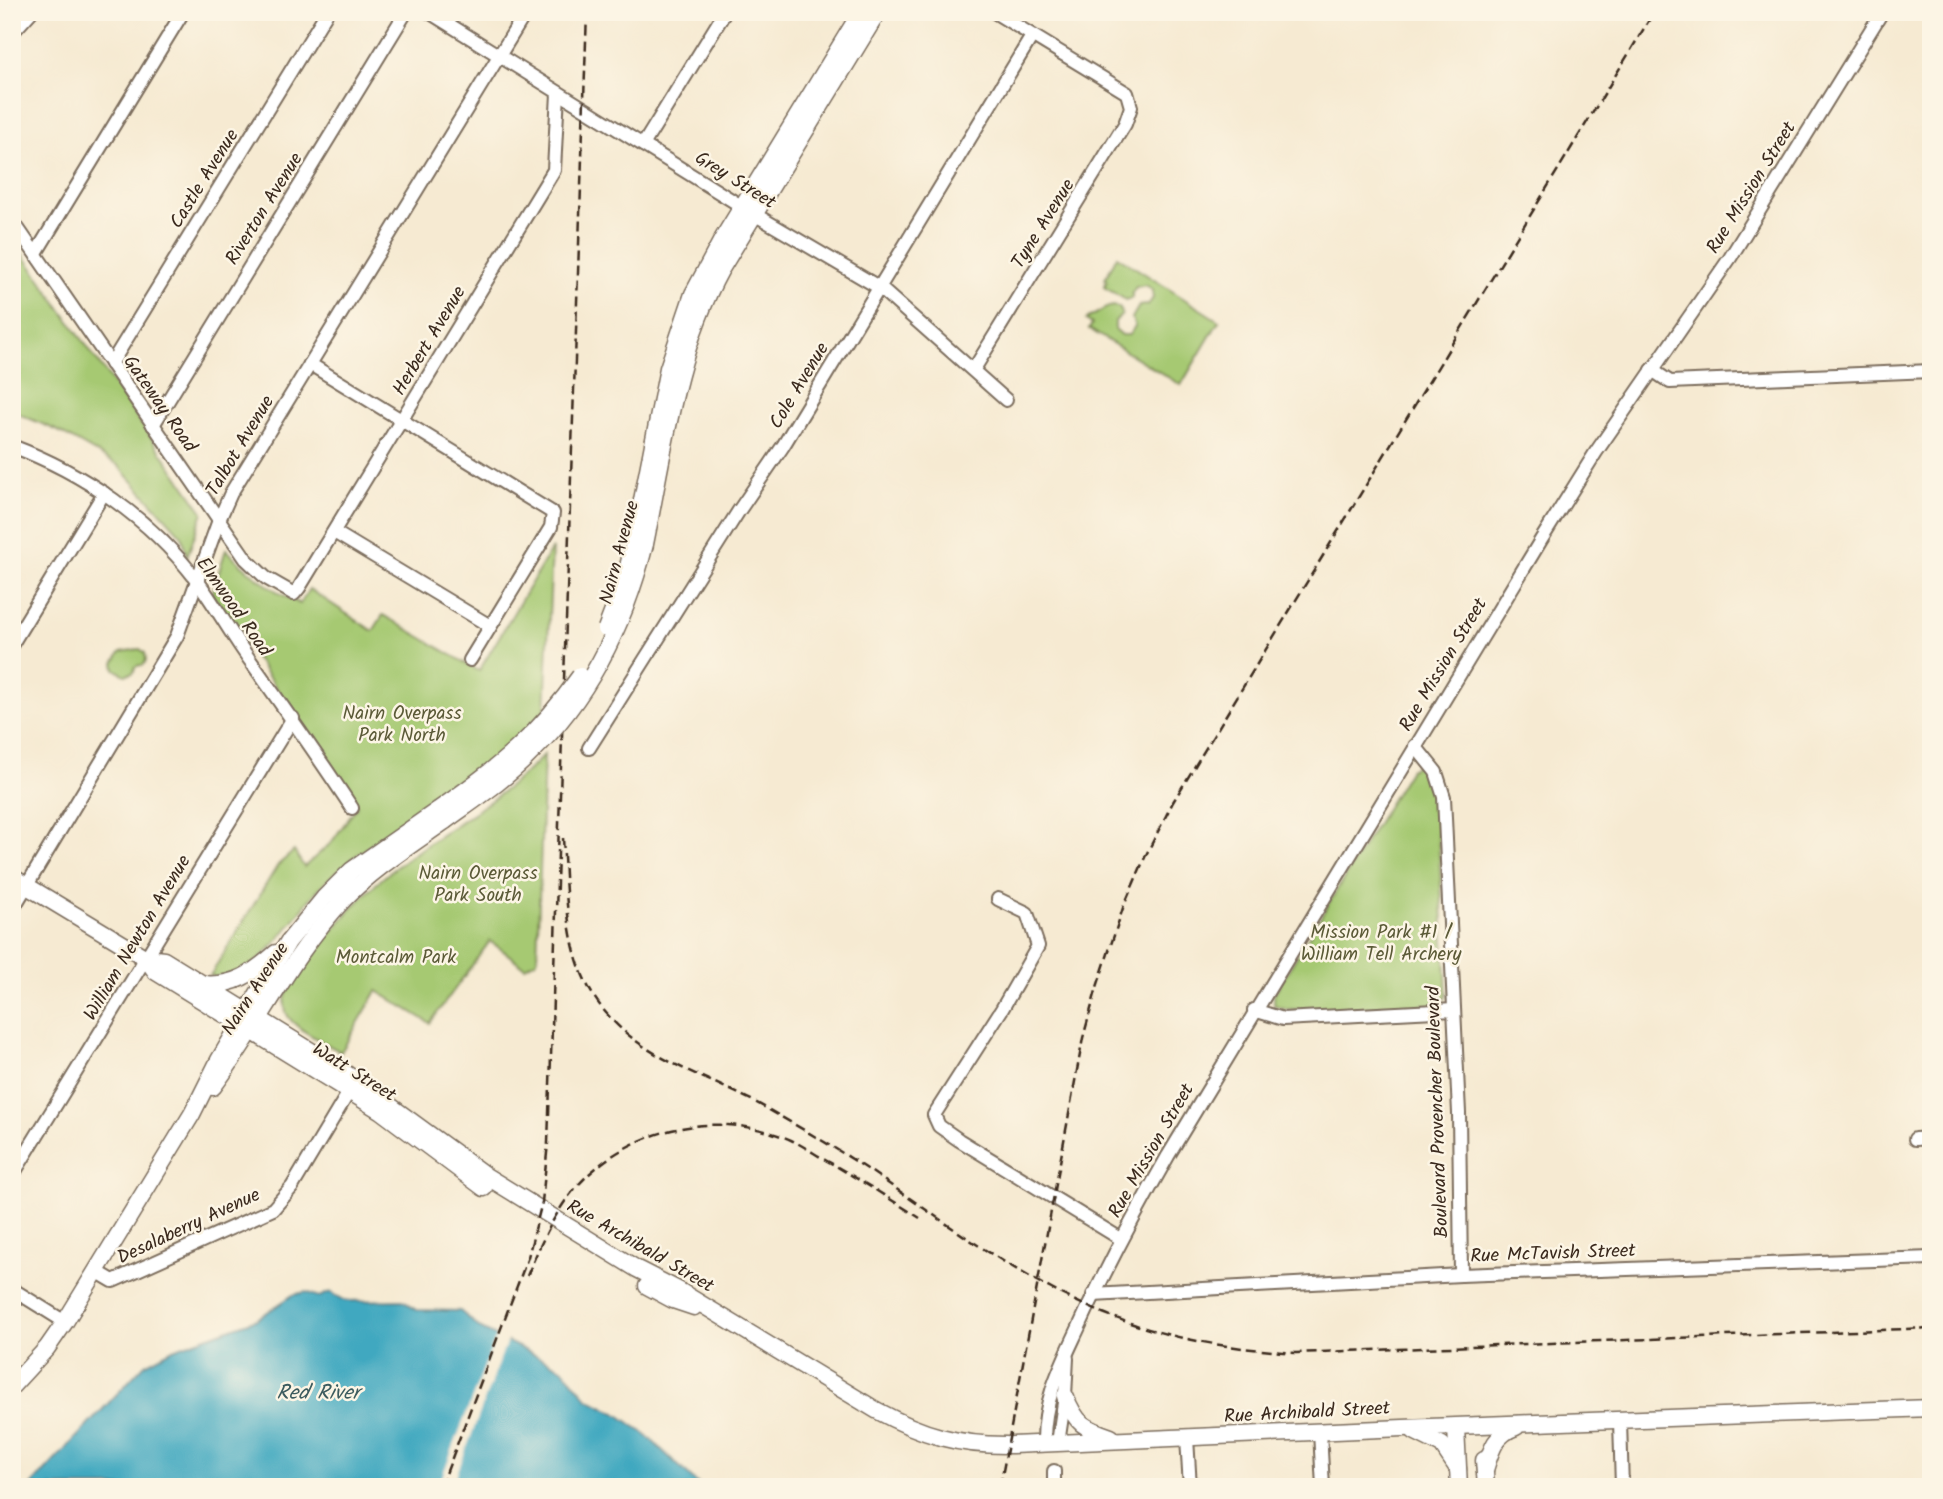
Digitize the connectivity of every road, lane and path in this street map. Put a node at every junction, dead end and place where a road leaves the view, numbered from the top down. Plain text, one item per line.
1 (31, 12) edge
2 (183, 12) edge
3 (327, 12) edge
4 (406, 12) edge
5 (429, 12) edge
6 (526, 12) edge
7 (725, 12) edge
8 (861, 12) edge
9 (877, 12) edge
10 (994, 12) edge
11 (1882, 12) edge
12 (12, 33) edge
13 (1032, 36) junction
14 (848, 47) junction
15 (500, 55) junction
16 (558, 93) junction
17 (804, 107) junction
18 (807, 127) junction
19 (643, 145) junction
20 (748, 210) junction
21 (12, 220) edge
22 (36, 253) junction
23 (880, 288) junction
24 (110, 364) junction
25 (310, 364) junction
26 (974, 369) junction
27 (1652, 370) junction
28 (1931, 371) edge
29 (1006, 400) dead end
30 (402, 419) junction
31 (153, 425) junction
32 (12, 446) edge
33 (104, 493) junction
34 (219, 520) junction
35 (334, 531) junction
36 (197, 581) junction
37 (294, 594) joint
38 (489, 626) junction
39 (12, 644) edge
40 (470, 660) dead end
41 (293, 718) junction
42 (1415, 746) junction
43 (589, 748) dead end
44 (352, 808) dead end
45 (442, 816) junction
46 (12, 877) edge
47 (27, 886) junction
48 (998, 899) dead end
49 (12, 910) edge
50 (288, 942) junction
51 (146, 958) junction
52 (282, 981) junction
53 (201, 984) junction
54 (1254, 1010) junction
55 (1454, 1010) junction
56 (248, 1022) junction
57 (295, 1042) junction
58 (352, 1086) junction
59 (1931, 1138) edge
60 (1914, 1139) dead end
61 (12, 1176) edge
62 (542, 1217) joint
63 (1121, 1239) junction
64 (1931, 1258) edge
65 (96, 1271) junction
66 (1461, 1275) junction
67 (12, 1289) edge
68 (1093, 1295) junction
69 (65, 1322) junction
70 (1067, 1354) junction
71 (12, 1386) edge
72 (1065, 1396) junction
73 (1931, 1408) edge
74 (1620, 1421) junction
75 (1528, 1423) junction
76 (1483, 1426) junction
77 (1456, 1427) junction
78 (1402, 1428) junction
79 (1320, 1432) junction
80 (1187, 1438) junction
81 (1120, 1441) junction
82 (1051, 1443) junction
83 (1458, 1469) junction
84 (1054, 1471) dead end
85 (1485, 1478) edge
86 (1054, 1487) edge
87 (1189, 1487) edge
88 (1323, 1487) edge
89 (1459, 1487) edge
90 (1622, 1487) edge

1 - 12 street
2 - 22 street
3 - 24 street, Castle Avenue
4 - 31 street, Riverton Avenue
5 - 15 street, Grey Street
6 - 15 street, Talbot Avenue
7 - 19 street
8 - 14 main road, Nairn Avenue
9 - 14 main road, Nairn Avenue
10 - 13 street
11 - 27 street, Rue Mission Street
13 - 23 street, Cole Avenue
13 - 26 street, Tyne Avenue
14 - 17 main road, Nairn Avenue
14 - 18 main road, Nairn Avenue
15 - 16 street, Grey Street
15 - 25 street, Talbot Avenue
16 - 19 street, Grey Street
16 - 30 street, Herbert Avenue
17 - 18 main road
17 - 20 main road, Nairn Avenue
18 - 20 main road, Nairn Avenue
19 - 20 street, Grey Street
20 - 23 street, Grey Street
20 - 45 main road, Nairn Avenue, bridge
21 - 22 street, Gateway Road
22 - 24 street, Gateway Road
23 - 26 street, Grey Street
23 - 43 street, Cole Avenue
24 - 31 street, Gateway Road
25 - 30 street
25 - 34 street, Talbot Avenue
26 - 29 street, Grey Street
27 - 28 street
27 - 42 street, Rue Mission Street
30 - 35 street, Herbert Avenue
30 - 38 street
31 - 34 street, Gateway Road
32 - 33 street, Elmwood Road
33 - 36 street, Elmwood Road
33 - 39 street
34 - 36 street, Talbot Avenue
34 - 37 street, Gateway Road
35 - 37 street, Herbert Avenue
35 - 38 street
36 - 41 street, Elmwood Road
36 - 47 street, Talbot Avenue
38 - 40 street
41 - 44 street, Elmwood Road
41 - 51 street, William Newton Avenue
42 - 54 street, Rue Mission Street
42 - 55 street, Boulevard Provencher Boulevard
45 - 50 main road, Nairn Avenue
45 - 52 main road, Nairn Avenue
46 - 47 main road, Watt Street
47 - 49 street, Talbot Avenue
47 - 51 main road, Watt Street
48 - 63 street
50 - 53 main road
50 - 56 main road, Nairn Avenue
51 - 53 main road, Watt Street
51 - 56 main road, Watt Street
51 - 61 street, William Newton Avenue
52 - 56 main road, Nairn Avenue
52 - 57 main road
53 - 56 main road, Watt Street
54 - 55 street
54 - 63 street, Rue Mission Street
55 - 66 street, Boulevard Provencher Boulevard
56 - 57 main road, Watt Street
56 - 58 main road, Watt Street
56 - 65 main road, Nairn Avenue
57 - 58 main road, Watt Street
58 - 62 main road, Watt Street
58 - 65 street, Desalaberry Avenue
59 - 60 street
62 - 82 main road, Rue Archibald Street
63 - 68 street, Rue Mission Street
64 - 66 street, Rue McTavish Street
65 - 69 main road, Nairn Avenue
66 - 68 street, Rue McTavish Street
67 - 69 street
68 - 70 street, Rue Mission Street
69 - 71 main road, Nairn Avenue
70 - 72 street, Rue Mission Street
70 - 82 street, Rue Mission Street
72 - 81 main road
72 - 82 street, Rue Mission Street
73 - 74 main road, Rue Archibald Street
74 - 75 main road, Rue Archibald Street
74 - 90 street
75 - 76 main road, Rue Archibald Street
75 - 85 main road
76 - 77 main road, Rue Archibald Street
76 - 85 main road
77 - 78 main road, Rue Archibald Street
77 - 83 main road
78 - 79 main road, Rue Archibald Street
78 - 83 main road
79 - 80 main road, Rue Archibald Street
79 - 88 street
80 - 81 main road, Rue Archibald Street
80 - 87 street
81 - 82 main road, Rue Archibald Street
83 - 89 main road
84 - 86 street

